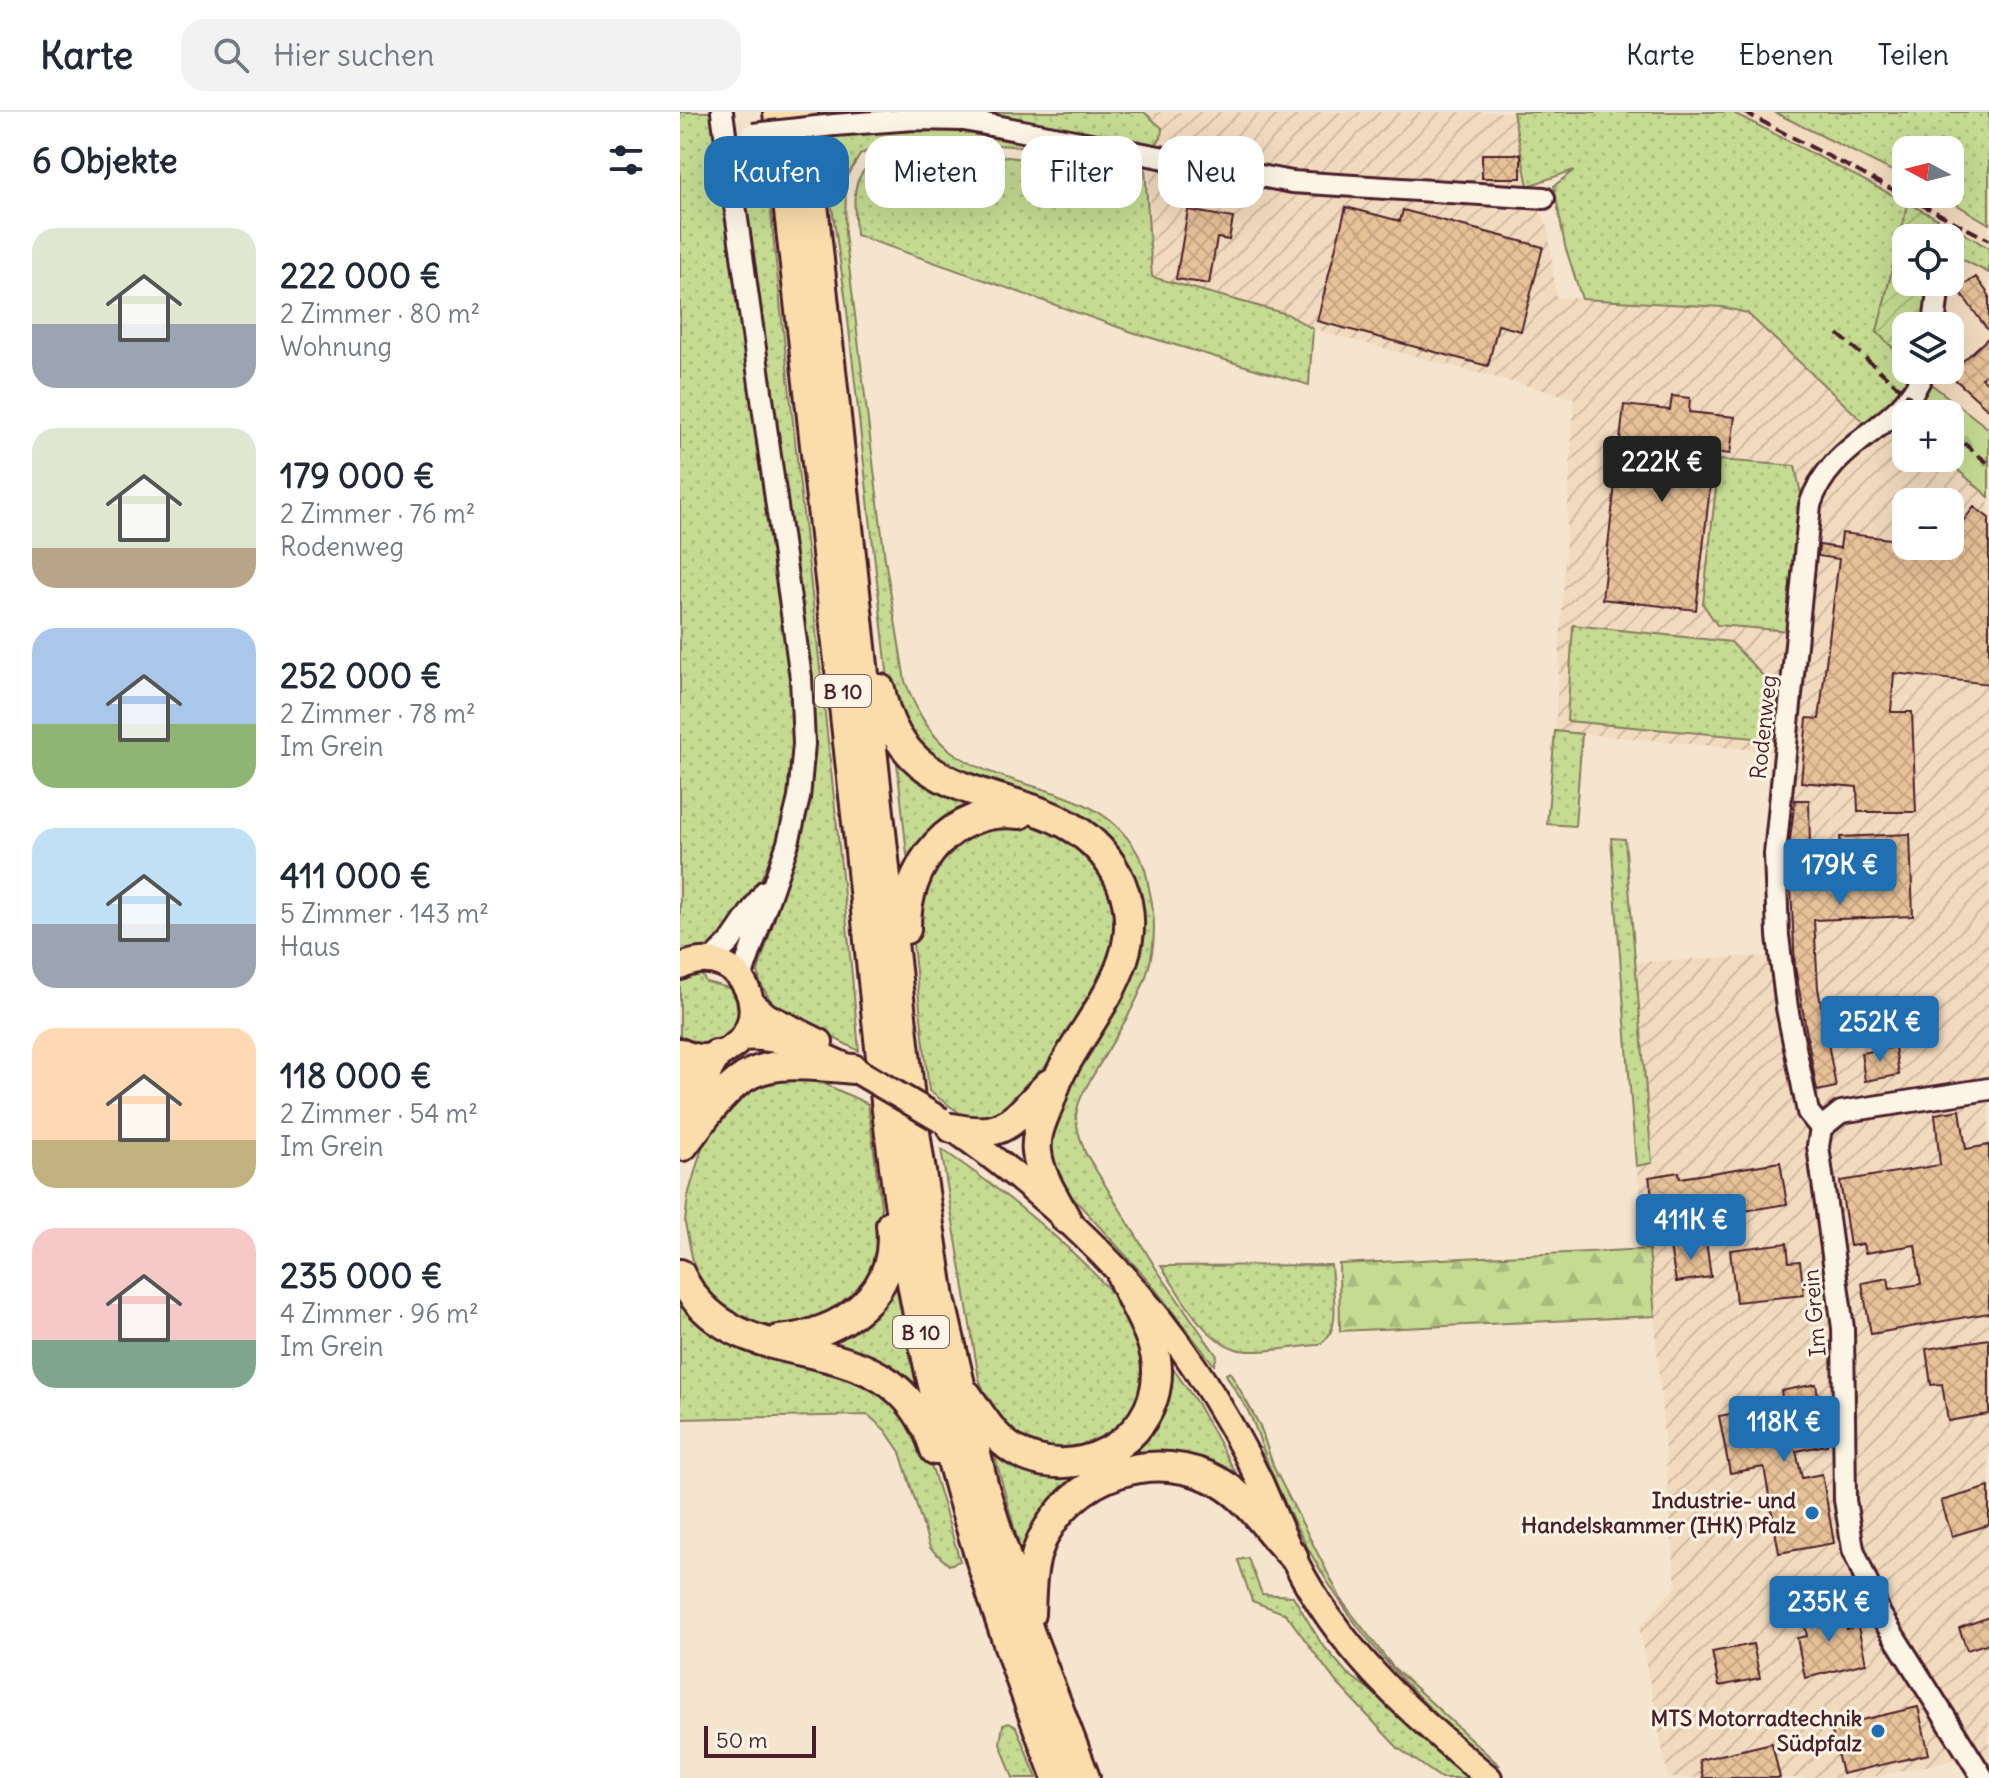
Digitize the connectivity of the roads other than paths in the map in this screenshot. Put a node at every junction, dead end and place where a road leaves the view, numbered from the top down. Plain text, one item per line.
1 (722, 112) edge
2 (778, 112) edge
3 (803, 112) edge
4 (727, 136) edge
5 (736, 136) edge
6 (1544, 198) dead end
7 (737, 208) edge
8 (1917, 384) edge
9 (862, 636) junction
10 (1048, 815) junction
11 (776, 875) junction
12 (711, 961) junction
13 (680, 967) edge
14 (741, 978) junction
15 (900, 998) junction
16 (752, 1003) junction
17 (742, 1038) junction
18 (680, 1051) edge
19 (716, 1055) junction
20 (680, 1059) edge
21 (856, 1071) junction
22 (1060, 1073) junction
23 (1989, 1089) edge
24 (680, 1108) edge
25 (947, 1124) junction
26 (1821, 1128) junction
27 (893, 1152) junction
28 (682, 1153) edge
29 (1066, 1219) junction
30 (680, 1274) edge
31 (1122, 1277) junction
32 (768, 1341) junction
33 (956, 1377) junction
34 (964, 1508) junction
35 (1293, 1556) junction
36 (1029, 1631) junction
37 (1057, 1778) edge
38 (1085, 1778) edge
39 (1489, 1778) edge
40 (1983, 1778) edge

1 - 4 street
2 - 27 highway, B 10
3 - 9 highway, B 10
5 - 6 street, bridge
7 - 11 street
8 - 26 street, Rodenweg
9 - 10 highway
9 - 15 highway, B 10
10 - 15 highway
10 - 22 highway
11 - 12 street
11 - 14 street
12 - 13 main road
12 - 14 main road
14 - 16 main road
15 - 33 highway, B 10
16 - 17 main road
16 - 21 main road
17 - 19 main road
17 - 21 main road
18 - 19 main road
19 - 28 highway
20 - 24 highway
21 - 25 main road, bridge
21 - 28 highway
22 - 25 highway
22 - 29 highway
23 - 26 street
24 - 28 highway
25 - 29 main road
26 - 40 street, Im Grein
27 - 32 highway
27 - 34 highway, B 10
29 - 31 main road
30 - 32 highway
31 - 33 highway
31 - 35 main road
32 - 34 highway
33 - 36 highway, B 10
34 - 37 highway, B 10
35 - 36 highway
35 - 39 main road
36 - 38 highway, B 10

